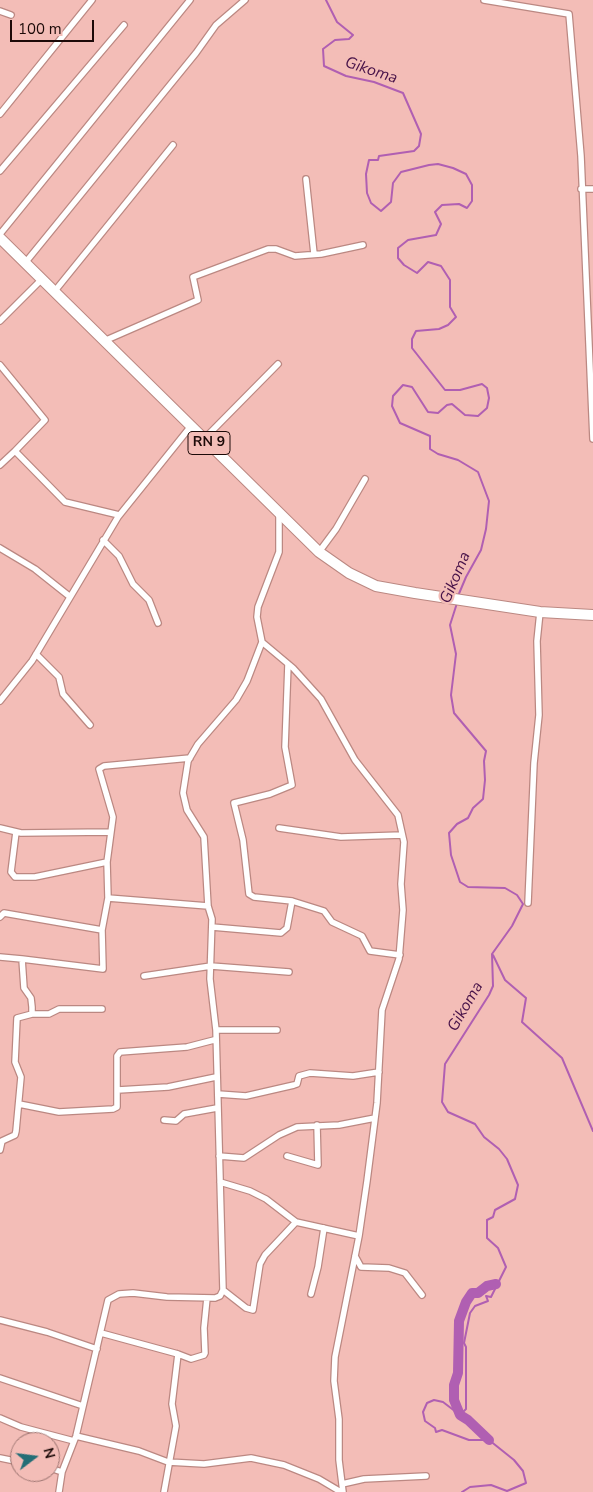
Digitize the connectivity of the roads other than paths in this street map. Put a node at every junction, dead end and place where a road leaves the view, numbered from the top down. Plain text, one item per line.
1 (92, 0) edge
2 (190, 0) edge
3 (245, 0) edge
4 (484, 0) edge
5 (0, 11) edge
6 (10, 15) dead end
7 (124, 25) dead end
8 (0, 114) edge
9 (173, 146) dead end
10 (0, 171) edge
11 (306, 179) dead end
12 (593, 189) edge
13 (581, 190) junction
14 (0, 236) edge
15 (363, 245) dead end
16 (314, 254) junction
17 (25, 263) junction
18 (42, 279) junction
19 (54, 292) junction
20 (0, 322) edge
21 (104, 341) junction
22 (278, 364) dead end
23 (0, 365) edge
24 (191, 426) junction
25 (204, 439) junction
26 (593, 439) edge
27 (15, 451) junction
28 (0, 464) edge
29 (365, 479) dead end
30 (279, 512) junction
31 (119, 515) junction
32 (103, 540) junction
33 (0, 548) edge
34 (319, 552) junction
35 (69, 596) junction
36 (540, 612) junction
37 (593, 615) edge
38 (158, 623) dead end
39 (262, 642) junction
40 (36, 654) junction
41 (288, 664) junction
42 (0, 701) edge
43 (90, 725) dead end
44 (190, 758) junction
45 (0, 828) edge
46 (279, 828) dead end
47 (16, 832) junction
48 (110, 832) junction
49 (402, 835) junction
50 (107, 862) junction
51 (108, 898) junction
52 (292, 901) junction
53 (528, 903) dead end
54 (208, 906) junction
55 (0, 917) edge
56 (212, 927) junction
57 (102, 930) junction
58 (400, 955) junction
59 (0, 957) edge
60 (22, 959) junction
61 (211, 966) junction
62 (289, 972) dead end
63 (144, 976) dead end
64 (102, 1009) dead end
65 (32, 1014) junction
66 (216, 1030) junction
67 (277, 1030) dead end
68 (214, 1040) junction
69 (379, 1072) junction
70 (216, 1077) junction
71 (118, 1090) junction
72 (218, 1094) junction
73 (19, 1104) junction
74 (217, 1108) junction
75 (375, 1118) junction
76 (164, 1120) dead end
77 (316, 1125) junction
78 (0, 1150) edge
79 (219, 1156) junction
80 (287, 1156) dead end
81 (220, 1182) junction
82 (296, 1222) junction
83 (324, 1228) junction
84 (359, 1236) junction
85 (355, 1254) junction
86 (223, 1290) junction
87 (311, 1294) dead end
88 (422, 1295) dead end
89 (207, 1298) junction
90 (0, 1320) edge
91 (101, 1333) junction
92 (97, 1349) junction
93 (178, 1354) junction
94 (0, 1378) edge
95 (83, 1406) junction
96 (0, 1418) edge
97 (75, 1438) junction
98 (171, 1462) junction
99 (62, 1472) joint
100 (426, 1476) dead end
101 (342, 1484) junction
102 (59, 1492) edge
103 (164, 1492) edge
104 (342, 1492) edge

1 - 8 street
2 - 14 street
3 - 17 street
4 - 13 street
5 - 6 street
7 - 10 street
9 - 19 street
11 - 16 street
12 - 13 street
13 - 26 street
14 - 17 main road, RN 9
15 - 16 street
16 - 21 street
17 - 18 main road, RN 9
18 - 19 main road, RN 9
18 - 20 street
19 - 21 main road, RN 9
21 - 24 main road, RN 9
22 - 25 street
23 - 27 street
24 - 25 main road, RN 9
24 - 31 street
25 - 30 main road, RN 9
27 - 28 street
27 - 31 street
29 - 34 street
30 - 34 main road, RN 9
30 - 39 street
31 - 32 street
32 - 35 street
32 - 38 street
33 - 35 street
34 - 36 main road, RN 9
35 - 40 street
36 - 37 main road, RN 9
36 - 53 street
39 - 41 street
39 - 44 street
40 - 42 street
40 - 43 street
41 - 49 street
41 - 52 street
44 - 48 street
44 - 54 street
45 - 47 street
46 - 49 street
47 - 48 street
47 - 50 street
48 - 50 street
49 - 58 street
50 - 51 street
51 - 54 street
51 - 57 street
52 - 56 street
52 - 58 street
54 - 56 street
55 - 57 street
56 - 61 street
57 - 60 street
58 - 69 street
59 - 60 street
60 - 65 street
61 - 62 street
61 - 63 street
61 - 66 street
64 - 65 street
65 - 73 street
66 - 67 street
66 - 68 street
68 - 70 street
68 - 71 street
69 - 72 street
69 - 75 street
70 - 71 street
70 - 72 street
71 - 73 street
72 - 74 street
73 - 78 street
74 - 76 street
74 - 79 street
75 - 77 street
75 - 84 street
77 - 79 street
77 - 80 street
79 - 81 street
81 - 82 street
81 - 86 street
82 - 83 street
82 - 86 street
83 - 84 street
83 - 87 street
84 - 85 street
85 - 88 street
85 - 101 street
86 - 89 street
89 - 91 street
89 - 93 street
90 - 92 street
91 - 92 street
91 - 93 street
92 - 95 street
93 - 98 street
94 - 95 street
95 - 97 street
96 - 97 street
97 - 98 street
97 - 99 street
98 - 103 street
98 - 104 street
99 - 102 street
100 - 101 street
101 - 104 street

